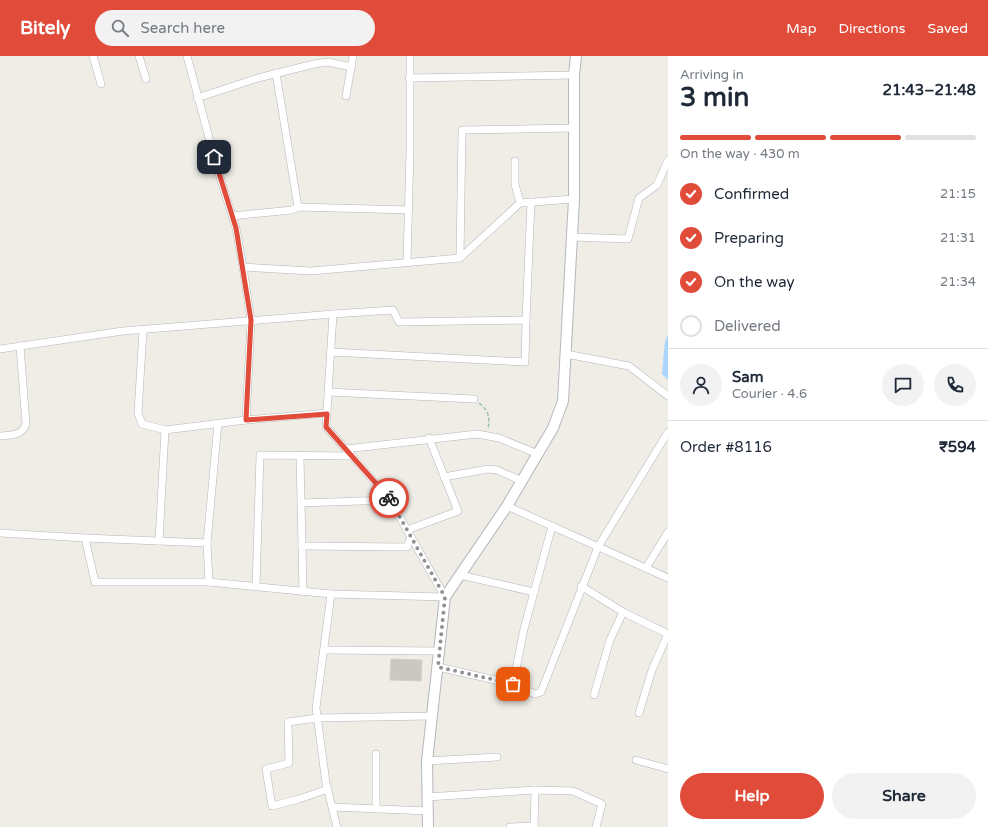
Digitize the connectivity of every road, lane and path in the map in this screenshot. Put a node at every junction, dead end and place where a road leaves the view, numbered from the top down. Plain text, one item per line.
1 (93, 56) edge
2 (139, 56) edge
3 (187, 56) edge
4 (353, 56) edge
5 (410, 56) edge
6 (576, 56) edge
7 (351, 67) junction
8 (276, 73) junction
9 (574, 75) junction
10 (409, 78) junction
11 (146, 79) dead end
12 (100, 84) dead end
13 (346, 96) dead end
14 (197, 98) junction
15 (574, 128) junction
16 (668, 160) edge
17 (515, 161) dead end
18 (574, 199) junction
19 (531, 202) junction
20 (520, 203) junction
21 (298, 208) junction
22 (409, 210) junction
23 (232, 216) junction
24 (572, 237) junction
25 (460, 258) junction
26 (407, 262) junction
27 (242, 267) junction
28 (333, 314) junction
29 (251, 320) junction
30 (526, 320) junction
31 (143, 330) junction
32 (20, 346) junction
33 (0, 348) edge
34 (330, 352) junction
35 (566, 354) junction
36 (328, 392) junction
37 (668, 396) edge
38 (474, 399) joint
39 (327, 414) junction
40 (246, 420) junction
41 (218, 423) junction
42 (165, 430) junction
43 (668, 432) edge
44 (0, 436) edge
45 (487, 436) junction
46 (429, 438) junction
47 (346, 449) junction
48 (538, 454) junction
49 (300, 456) junction
50 (352, 456) junction
51 (444, 476) junction
52 (522, 480) junction
53 (390, 500) junction
54 (301, 503) junction
55 (507, 506) junction
56 (552, 526) junction
57 (407, 530) junction
58 (668, 532) edge
59 (0, 533) edge
60 (411, 537) junction
61 (85, 538) junction
62 (159, 541) junction
63 (207, 543) junction
64 (302, 546) junction
65 (598, 546) junction
66 (646, 568) junction
67 (460, 575) junction
68 (668, 578) edge
69 (209, 582) junction
70 (582, 586) junction
71 (256, 587) junction
72 (303, 592) junction
73 (534, 592) junction
74 (331, 594) junction
75 (445, 597) junction
76 (623, 612) junction
77 (668, 634) edge
78 (324, 650) junction
79 (440, 651) junction
80 (438, 667) junction
81 (513, 684) junction
82 (594, 696) dead end
83 (639, 713) dead end
84 (432, 716) junction
85 (317, 718) junction
86 (376, 754) dead end
87 (497, 757) dead end
88 (636, 760) dead end
89 (427, 761) junction
90 (668, 769) edge
91 (328, 789) junction
92 (535, 790) junction
93 (427, 797) junction
94 (332, 807) junction
95 (376, 809) junction
96 (428, 811) junction
97 (534, 826) edge
98 (337, 827) edge
99 (428, 827) edge
100 (510, 827) edge
101 (596, 827) edge

1 - 12 street
2 - 11 street
3 - 14 street
4 - 7 street
5 - 10 street
6 - 9 street
7 - 8 street
7 - 13 street
8 - 14 street
8 - 21 street
9 - 10 street
9 - 15 street
10 - 22 street
14 - 23 street
15 - 18 street
15 - 25 street
16 - 24 street
17 - 20 street
18 - 19 street
18 - 24 street
19 - 20 street
19 - 30 street
20 - 25 street
21 - 22 street
21 - 23 street
22 - 26 street
23 - 27 street
24 - 35 street
25 - 26 street
26 - 27 street
27 - 29 street
28 - 29 street
28 - 30 street
28 - 34 street
29 - 31 street
29 - 40 street
30 - 34 street
31 - 32 street
31 - 42 street
32 - 33 street
32 - 44 street
34 - 36 street
35 - 37 street
35 - 48 street
36 - 38 street
36 - 39 street
38 - 45 path
39 - 40 street
39 - 47 street
40 - 41 street
41 - 42 street
41 - 63 street
42 - 62 street
43 - 65 street
45 - 46 street
45 - 48 street
46 - 47 street
46 - 51 street
47 - 50 street
48 - 52 street
49 - 50 street
49 - 54 street
49 - 71 street
50 - 53 street
51 - 52 street
51 - 57 street
52 - 55 street
53 - 54 street
53 - 57 street
54 - 64 street
55 - 56 street
55 - 67 street
56 - 65 street
56 - 73 street
57 - 60 street
58 - 66 street
59 - 61 street
60 - 64 street
60 - 75 street
61 - 62 street
61 - 69 street
62 - 63 street
63 - 69 street
64 - 72 street
65 - 66 street
65 - 70 street
66 - 68 street
67 - 73 street
67 - 75 street
69 - 71 street
70 - 76 street
70 - 81 street
71 - 72 street
72 - 74 street
73 - 81 street
74 - 75 street
74 - 78 street
75 - 79 street
76 - 77 street
76 - 82 street
77 - 83 street
78 - 79 street
78 - 85 street
79 - 80 street
80 - 81 street
80 - 84 street
84 - 85 street
84 - 89 street
85 - 91 street
85 - 91 street
86 - 95 street
87 - 89 street
88 - 90 street
89 - 93 street
91 - 94 street
92 - 93 street
92 - 97 street
92 - 101 street
93 - 96 street
94 - 95 street
94 - 98 street
95 - 96 street
96 - 99 street
97 - 100 street

